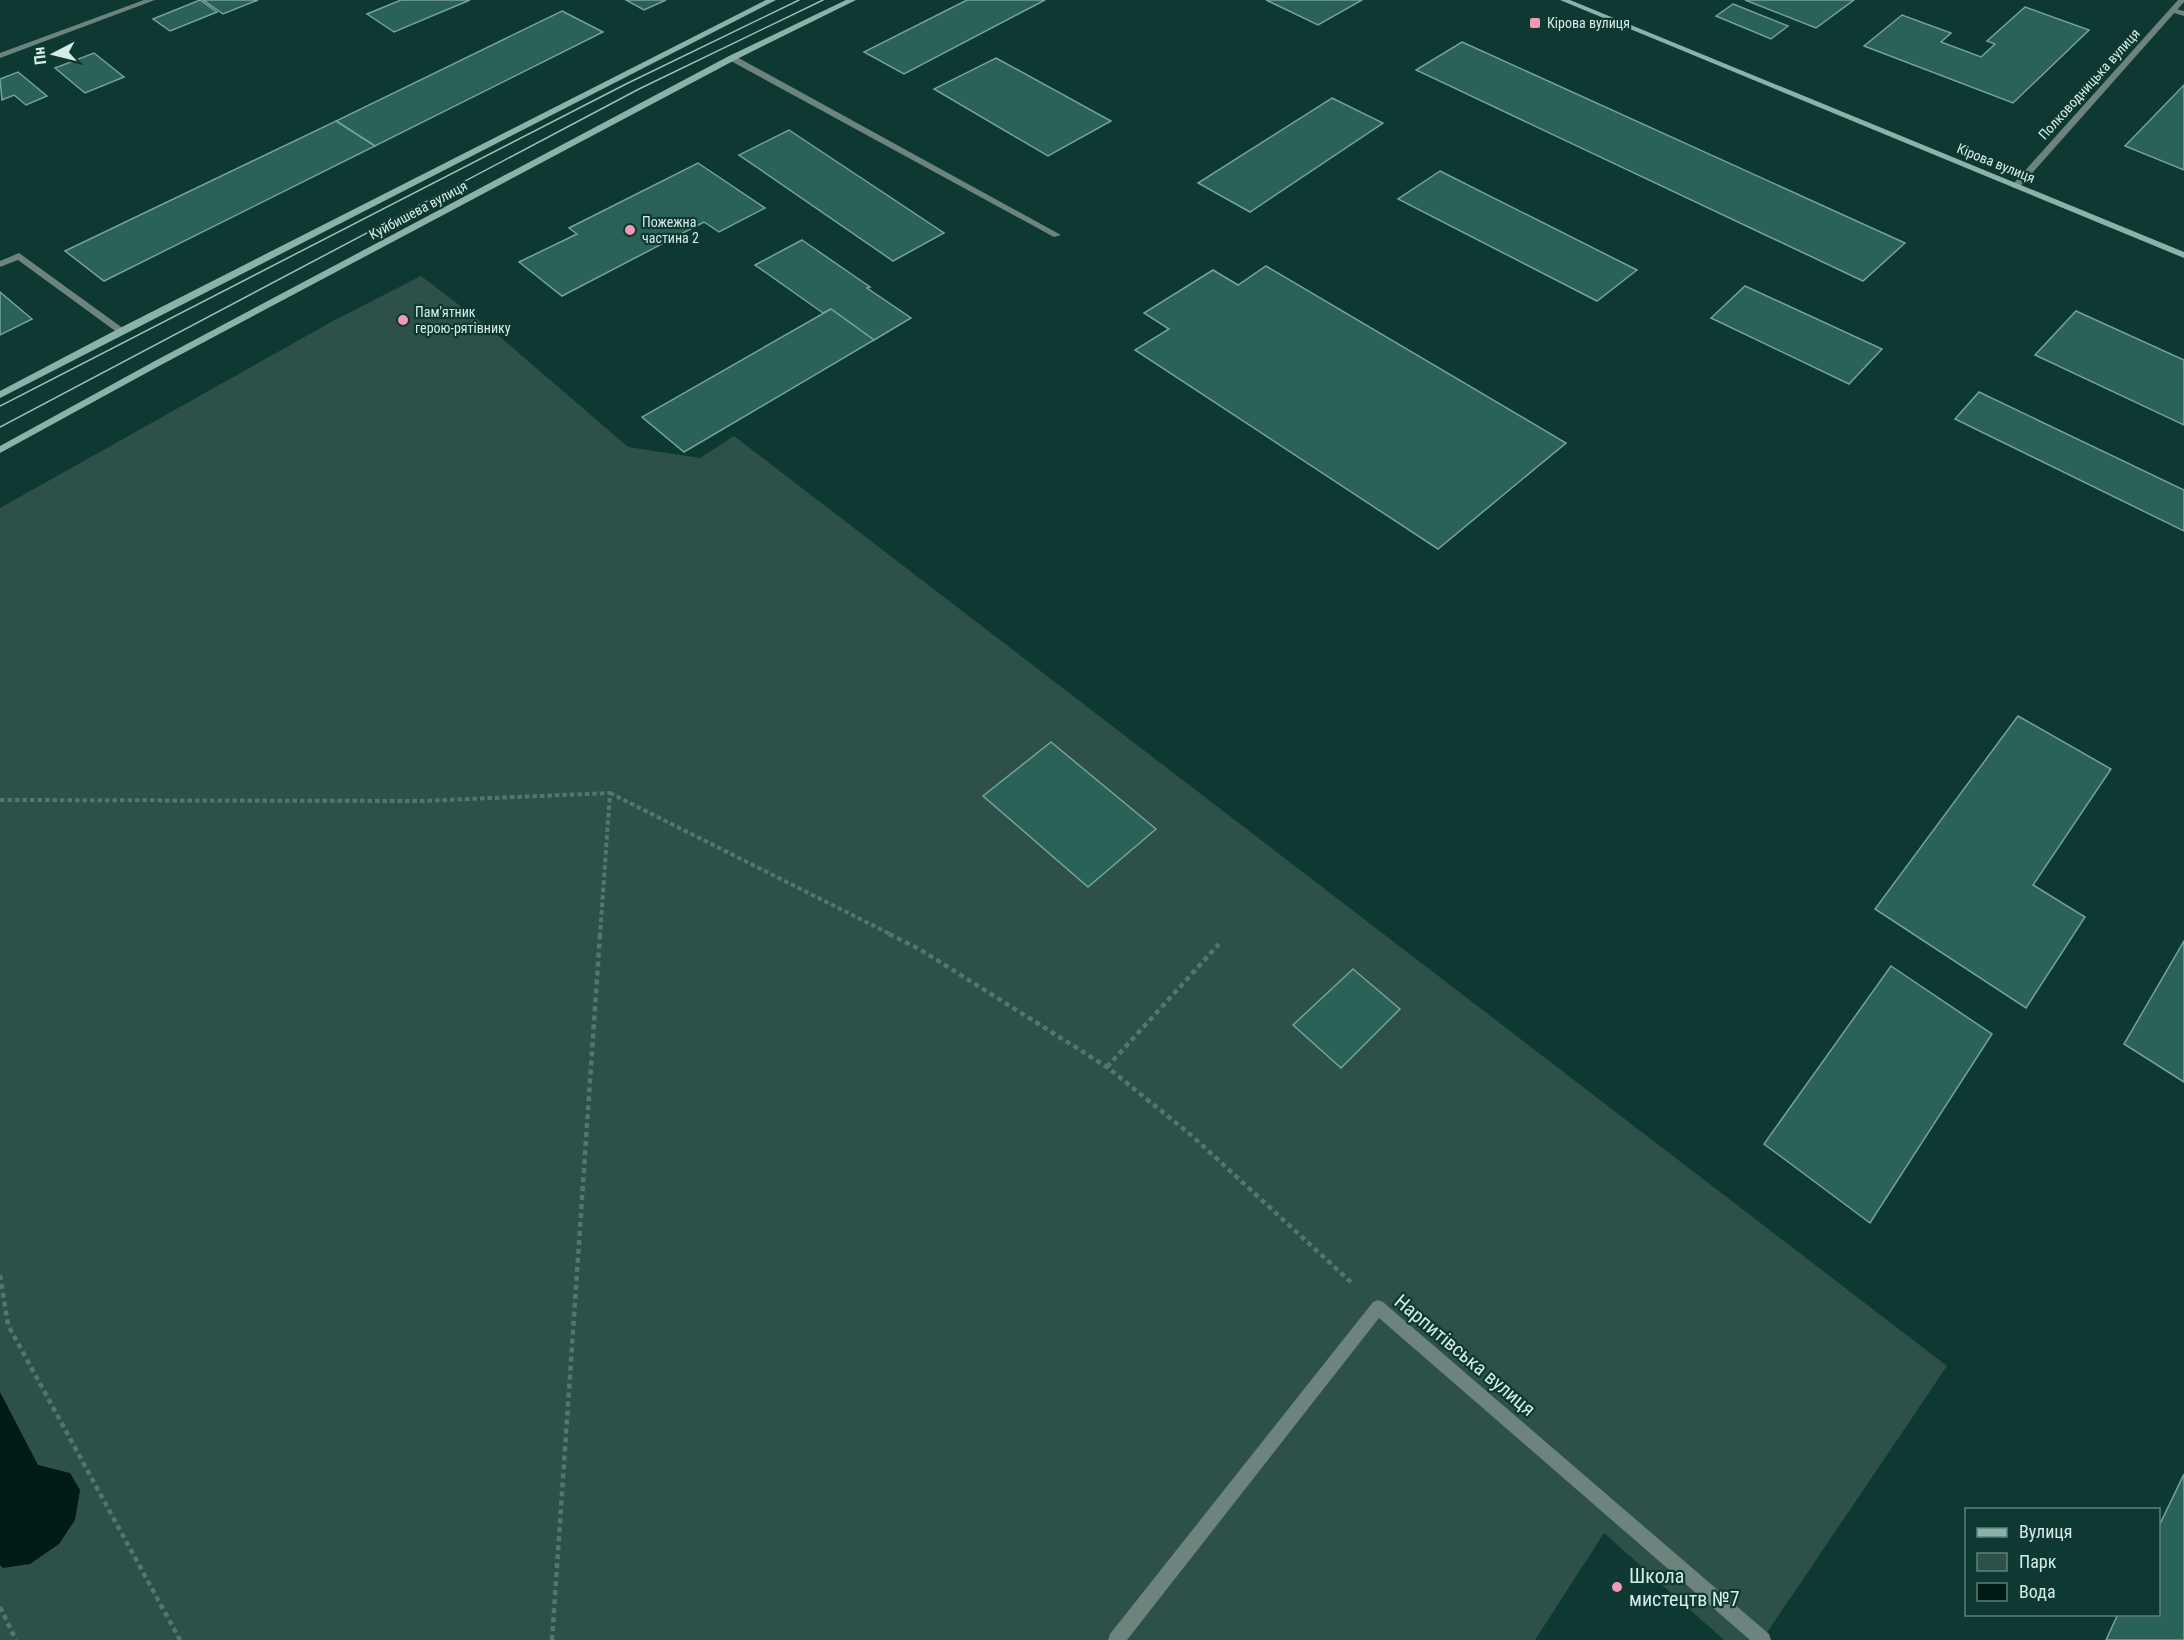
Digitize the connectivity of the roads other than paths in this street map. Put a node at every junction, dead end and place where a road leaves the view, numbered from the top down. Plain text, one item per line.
1 (151, 0) edge
2 (772, 0) edge
3 (852, 0) edge
4 (1564, 0) edge
5 (2182, 0) edge
6 (2174, 10) junction
7 (2184, 14) edge
8 (0, 56) edge
9 (732, 58) junction
10 (2016, 186) junction
11 (1056, 235) dead end
12 (2184, 255) edge
13 (0, 264) edge
14 (121, 331) junction
15 (0, 395) edge
16 (0, 450) edge
17 (1116, 1640) edge
18 (1763, 1640) edge

1 - 8 street
2 - 14 main road, Куйбишева вулиця
3 - 9 main road, Куйбишева вулиця
4 - 10 main road, Кірова вулиця
5 - 6 street, Полководницька вулиця
6 - 7 street
6 - 10 street, Полководницька вулиця
9 - 11 street
9 - 16 main road, Куйбишева вулиця
10 - 12 main road, Кірова вулиця
13 - 14 street
14 - 15 main road, Куйбишева вулиця
17 - 18 street, Нарпитівська вулиця

